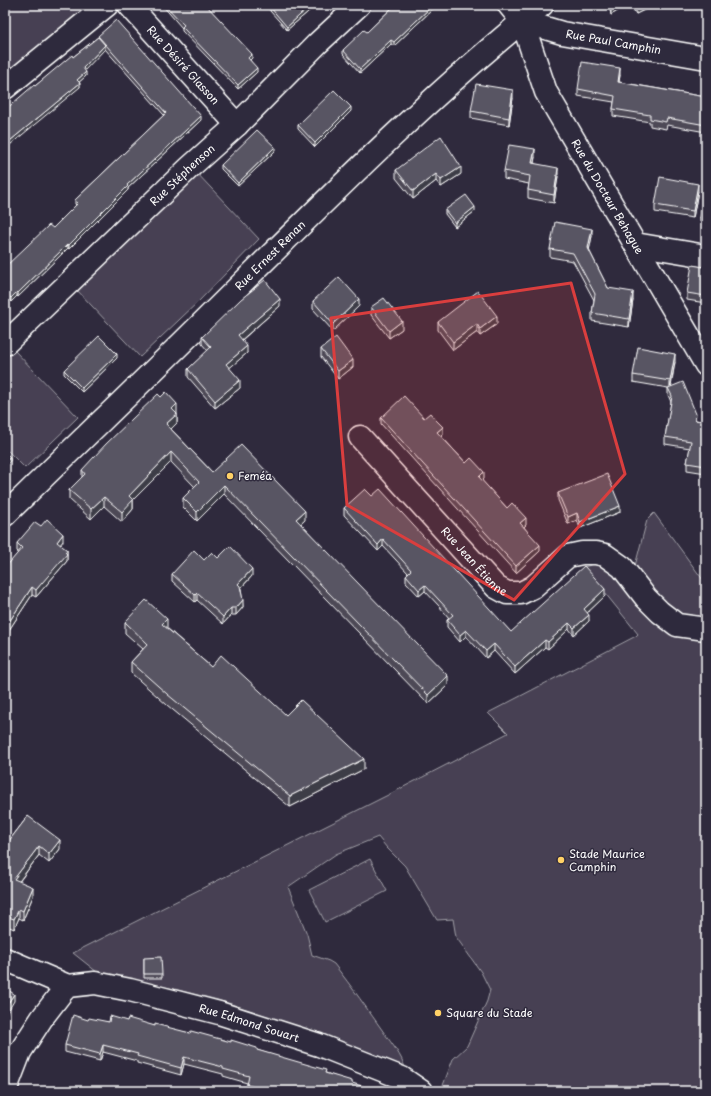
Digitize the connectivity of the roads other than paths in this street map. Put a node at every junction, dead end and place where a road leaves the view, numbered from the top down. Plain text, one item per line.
1 (106, 5) edge
2 (129, 5) edge
3 (359, 5) edge
4 (542, 5) edge
5 (516, 13) edge
6 (706, 58) edge
7 (5, 88) edge
8 (237, 125) junction
9 (635, 244) junction
10 (706, 256) edge
11 (5, 344) edge
12 (706, 365) edge
13 (360, 437) dead end
14 (5, 515) edge
15 (706, 629) edge
16 (5, 959) edge
17 (68, 986) junction
18 (5, 1091) edge
19 (421, 1091) edge

1 - 7 street
2 - 8 street, Rue Désiré Glasson
3 - 8 street, Rue Stéphenson
4 - 5 street, Rue Ernest Renan
5 - 6 street, Rue Paul Camphin
5 - 9 street, Rue du Docteur Behague
5 - 14 street, Rue Ernest Renan
8 - 11 street, Rue Stéphenson
9 - 10 street
9 - 12 street, Rue du Docteur Behague
13 - 15 street, Rue Jean Étienne
16 - 17 street, Rue Edmond Souart
17 - 18 street
17 - 19 street, Rue Edmond Souart

